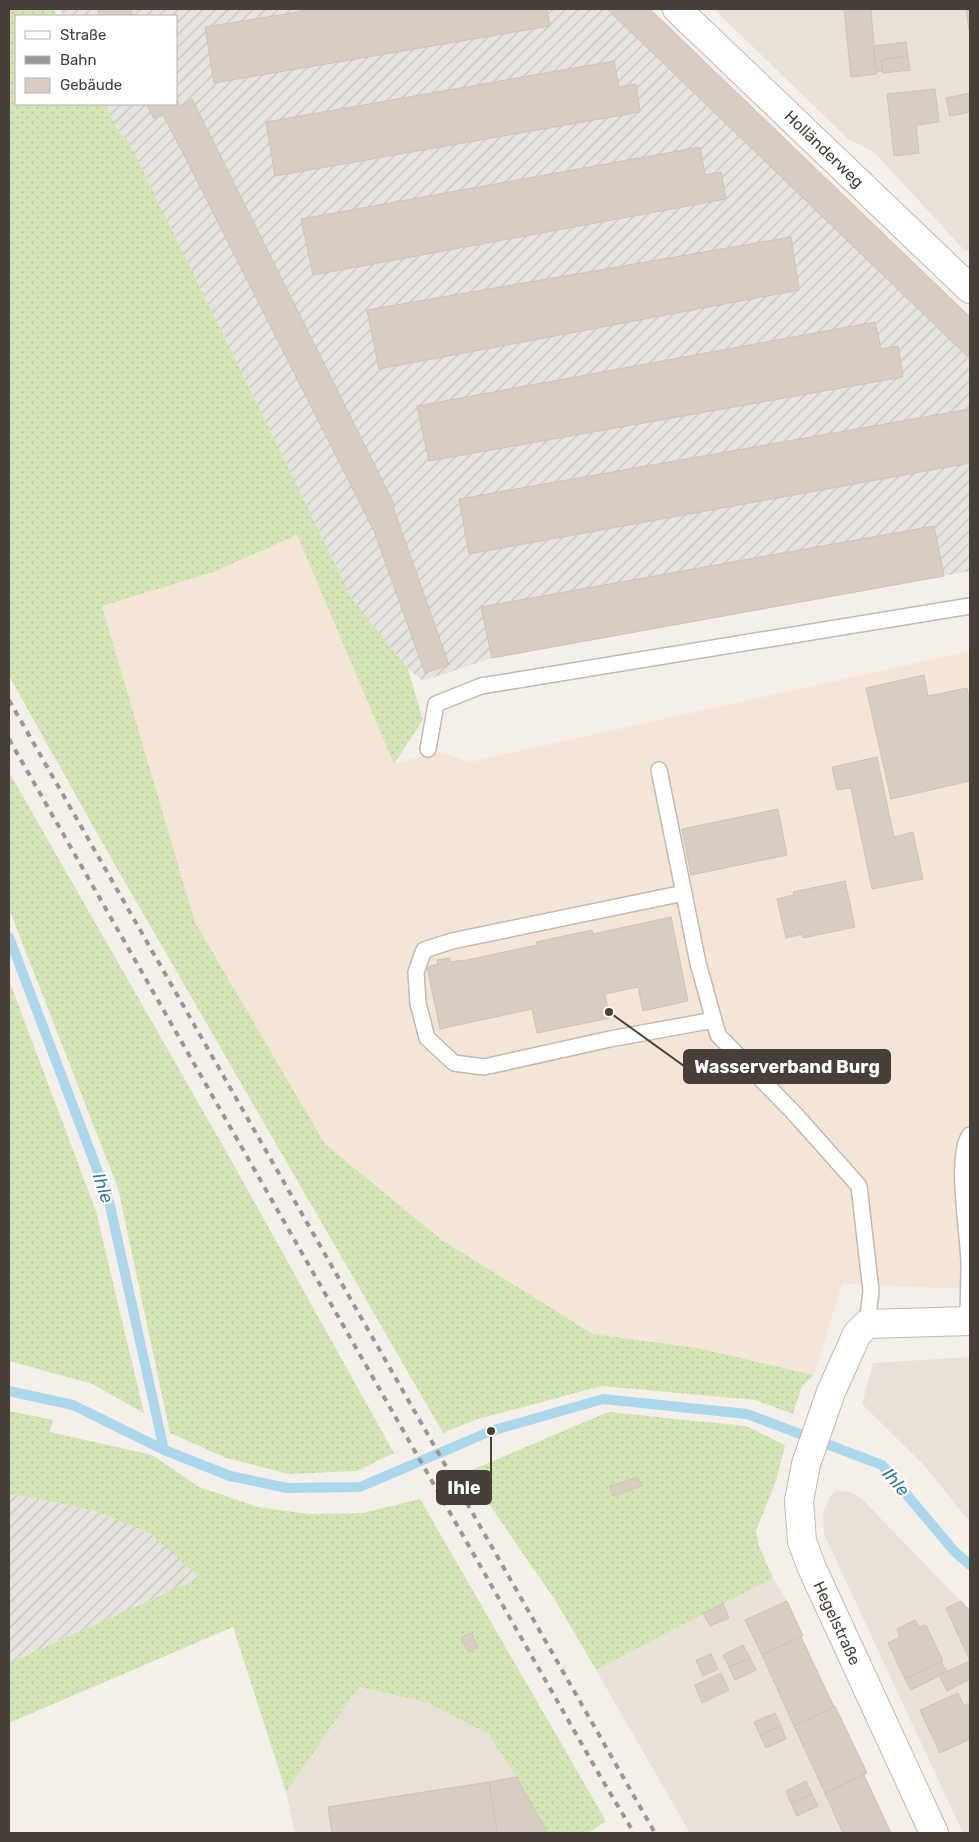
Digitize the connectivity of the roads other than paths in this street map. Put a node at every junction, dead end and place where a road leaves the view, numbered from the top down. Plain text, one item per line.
1 (677, 9) edge
2 (970, 289) edge
3 (970, 606) edge
4 (428, 749) dead end
5 (659, 770) dead end
6 (684, 893) junction
7 (714, 1020) junction
8 (970, 1135) edge
9 (970, 1263) edge
10 (969, 1322) edge
11 (867, 1324) junction
12 (934, 1833) edge

1 - 2 street, Holländerweg
3 - 4 lane
5 - 6 lane
6 - 7 lane
6 - 7 lane
7 - 11 lane
8 - 9 lane
9 - 10 lane
10 - 11 street
11 - 12 street, Hegelstraße

